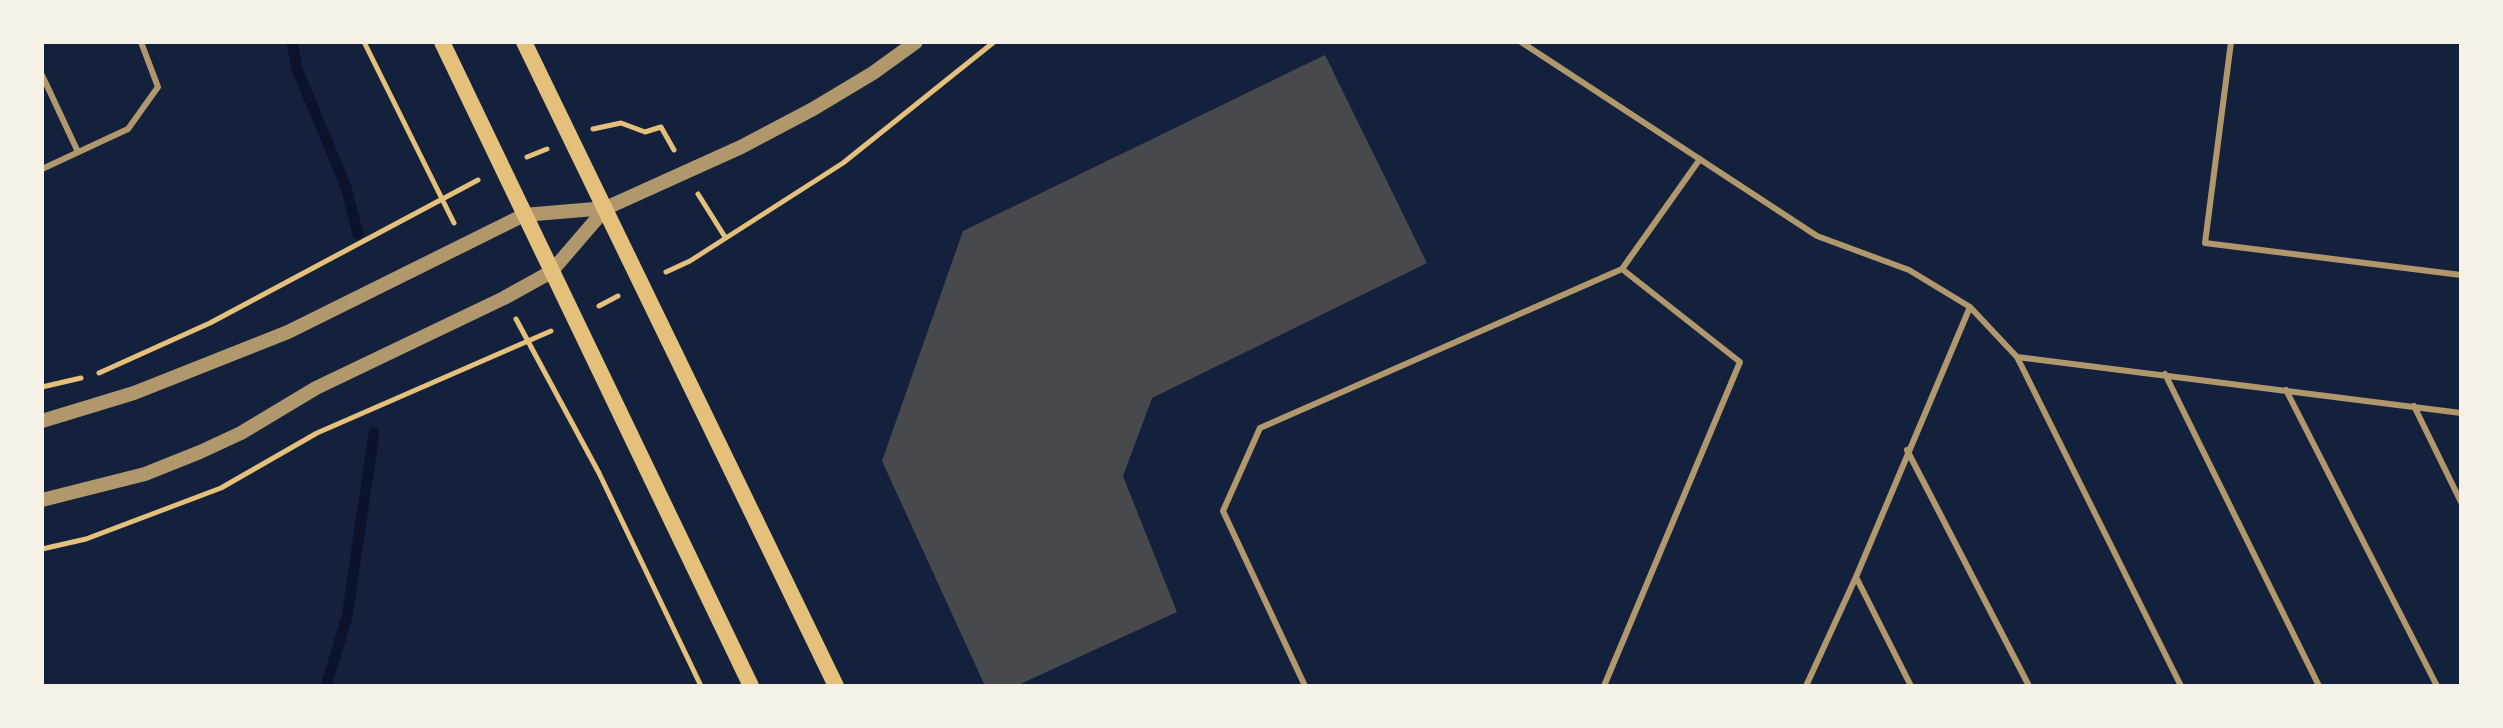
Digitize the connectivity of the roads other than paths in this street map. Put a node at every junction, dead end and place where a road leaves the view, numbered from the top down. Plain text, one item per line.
1 (141, 42) edge
2 (442, 42) edge
3 (524, 42) edge
4 (916, 42) edge
5 (1521, 42) edge
6 (2231, 42) edge
7 (42, 75) edge
8 (78, 152) junction
9 (1700, 159) junction
10 (42, 169) edge
11 (606, 208) junction
12 (524, 215) junction
13 (1622, 269) junction
14 (551, 272) junction
15 (2461, 275) edge
16 (1970, 307) junction
17 (2017, 357) junction
18 (2165, 374) junction
19 (2286, 390) junction
20 (2414, 406) junction
21 (2461, 413) edge
22 (42, 421) edge
23 (1907, 450) junction
24 (42, 500) edge
25 (2461, 502) edge
26 (1856, 577) junction
27 (751, 686) edge
28 (836, 686) edge
29 (1305, 686) edge
30 (1604, 686) edge
31 (1806, 686) edge
32 (1911, 686) edge
33 (2029, 686) edge
34 (2181, 686) edge
35 (2319, 686) edge
36 (2437, 686) edge

1 - 8 lane
2 - 12 main road
3 - 11 main road
4 - 11 street
5 - 9 lane
6 - 15 lane
7 - 8 lane
8 - 10 lane
9 - 13 lane
9 - 16 lane
11 - 12 street
11 - 14 street
11 - 28 main road
12 - 14 main road
12 - 22 street
13 - 29 lane
13 - 30 lane
14 - 24 street
14 - 27 main road
16 - 17 lane
16 - 23 lane
17 - 18 lane
17 - 34 lane
18 - 19 lane
18 - 35 lane
19 - 20 lane
19 - 36 lane
20 - 21 lane
20 - 25 lane
23 - 26 lane
23 - 33 lane
26 - 31 lane
26 - 32 lane

